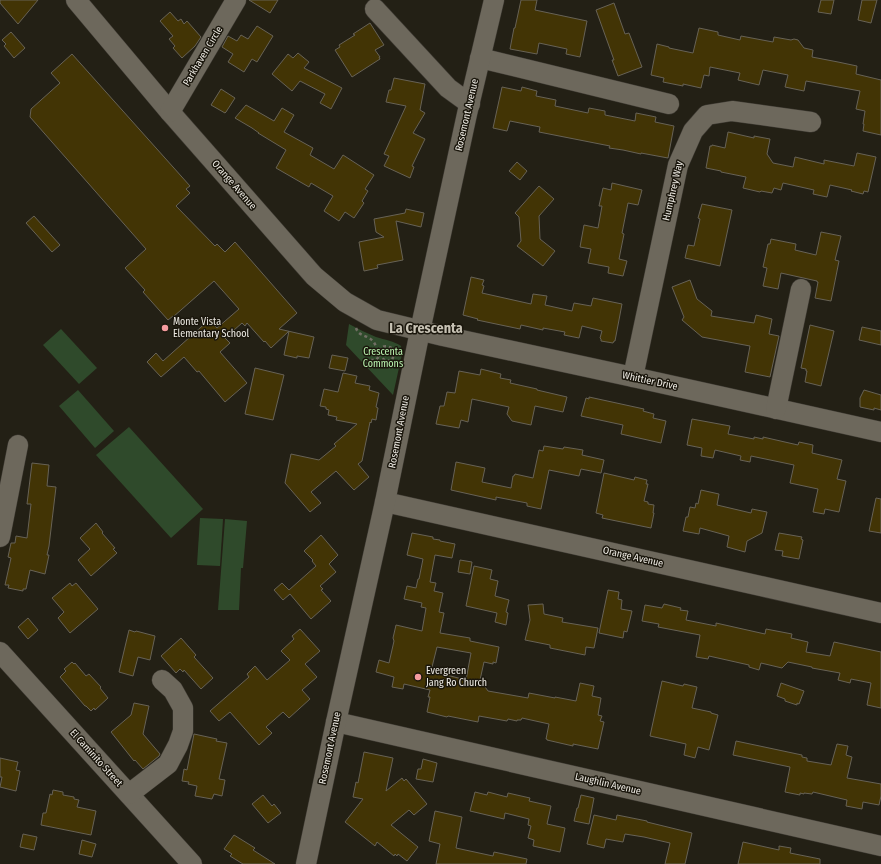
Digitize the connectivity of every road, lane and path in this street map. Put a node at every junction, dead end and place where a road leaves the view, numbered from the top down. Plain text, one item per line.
1 (236, 0) edge
2 (494, 0) edge
3 (82, 2) edge
4 (375, 9) dead end
5 (480, 58) junction
6 (470, 104) junction
7 (669, 104) dead end
8 (170, 112) junction
9 (811, 122) dead end
10 (801, 289) dead end
11 (356, 328) dead end
12 (420, 331) junction
13 (378, 352) junction
14 (380, 355) junction
15 (371, 360) dead end
16 (387, 361) junction
17 (399, 370) dead end
18 (633, 377) junction
19 (776, 409) junction
20 (881, 432) edge
21 (18, 445) dead end
22 (385, 502) junction
23 (0, 537) edge
24 (881, 613) edge
25 (0, 652) edge
26 (162, 680) dead end
27 (336, 722) junction
28 (129, 794) junction
29 (881, 846) edge
30 (192, 864) edge
31 (306, 864) edge

1 - 8 street, Parkhaven Circle
2 - 5 street, Rosemont Avenue
3 - 8 street, Orange Avenue
4 - 6 street
5 - 6 street, Rosemont Avenue
5 - 7 street
6 - 12 street, Rosemont Avenue
8 - 12 street, Orange Avenue
9 - 18 street, Humphrey Way
10 - 19 street
11 - 13 path
12 - 18 street, Whittier Drive
12 - 22 street, Rosemont Avenue
13 - 14 path
13 - 16 path
14 - 15 path
14 - 16 path
16 - 17 path
18 - 19 street, Whittier Drive
19 - 20 street, Whittier Drive
21 - 23 street
22 - 24 street, Orange Avenue
22 - 27 street, Rosemont Avenue
25 - 28 street, El Caminito Street
26 - 28 street
27 - 29 street, Laughlin Avenue
27 - 31 street, Rosemont Avenue
28 - 30 street, El Caminito Street

